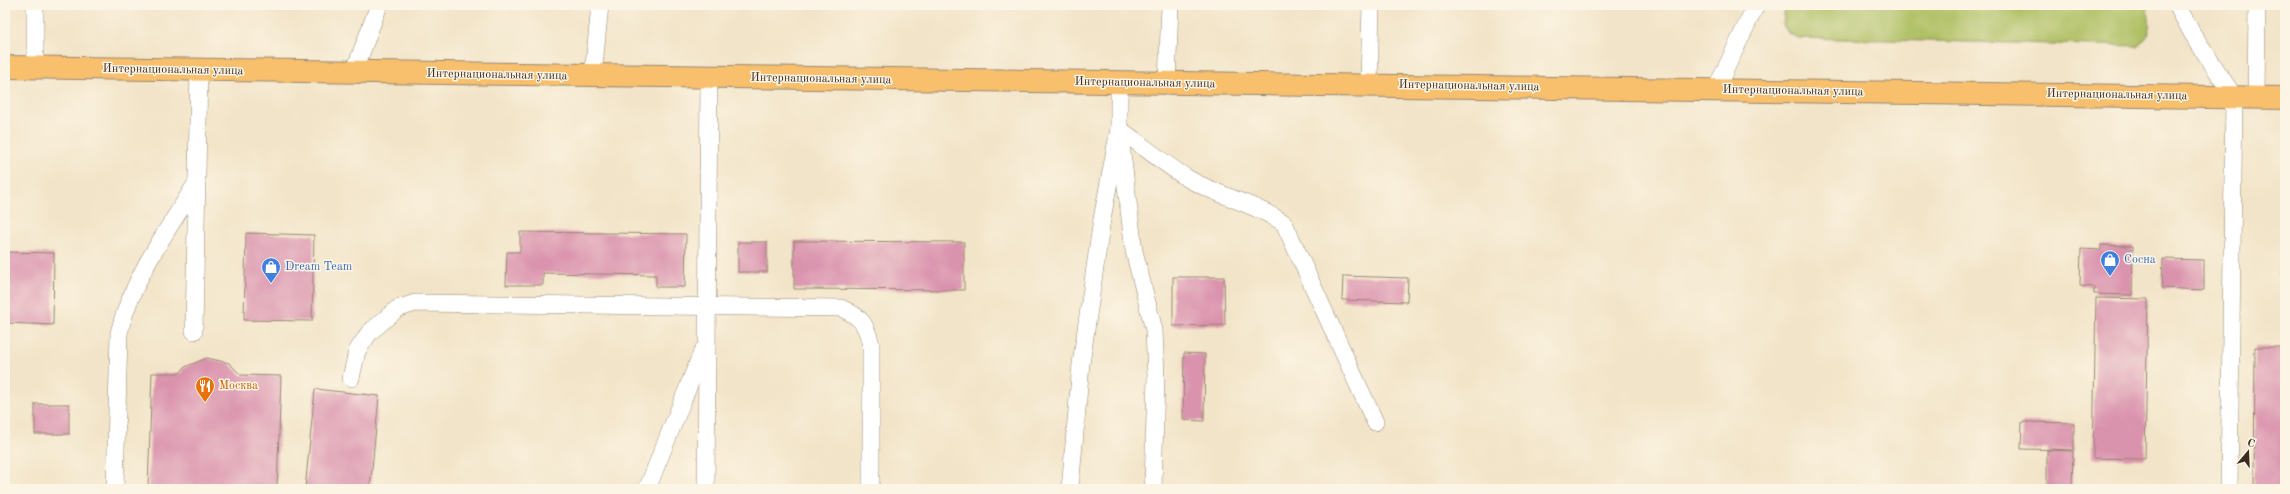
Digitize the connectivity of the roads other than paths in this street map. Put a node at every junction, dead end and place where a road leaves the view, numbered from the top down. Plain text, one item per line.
1 (35, 5) edge
2 (379, 5) edge
3 (600, 5) edge
4 (1170, 5) edge
5 (1371, 5) edge
6 (1756, 5) edge
7 (2177, 5) edge
8 (2257, 5) edge
9 (5, 67) edge
10 (35, 67) junction
11 (198, 70) junction
12 (354, 72) junction
13 (593, 76) junction
14 (709, 77) junction
15 (1119, 82) junction
16 (1167, 83) junction
17 (1369, 84) junction
18 (1716, 90) junction
19 (2234, 97) junction
20 (2256, 98) junction
21 (2285, 98) edge
22 (1119, 130) junction
23 (197, 182) junction
24 (707, 307) junction
25 (194, 331) dead end
26 (707, 340) junction
27 (351, 378) dead end
28 (1375, 422) dead end
29 (115, 489) edge
30 (647, 489) edge
31 (706, 489) edge
32 (871, 489) edge
33 (1070, 489) edge
34 (1153, 489) edge
35 (2228, 489) edge

1 - 10 lane
2 - 12 lane
3 - 13 lane
4 - 16 lane
5 - 17 lane
6 - 18 lane
7 - 19 lane
8 - 20 lane
9 - 10 main road, Интернациональная улица
10 - 11 main road, Интернациональная улица
11 - 12 main road, Интернациональная улица
11 - 23 lane
12 - 13 main road, Интернациональная улица
13 - 14 main road, Интернациональная улица
14 - 15 main road, Интернациональная улица
14 - 24 lane
15 - 16 main road, Интернациональная улица
15 - 22 lane
16 - 17 main road, Интернациональная улица
17 - 18 main road, Интернациональная улица
18 - 19 main road, Интернациональная улица
19 - 20 main road, Интернациональная улица
19 - 35 lane
20 - 21 main road, Интернациональная улица
22 - 28 lane
22 - 33 lane
22 - 34 lane
23 - 25 lane
23 - 29 lane
24 - 26 lane
24 - 27 lane
24 - 32 lane
26 - 30 lane
26 - 31 lane

